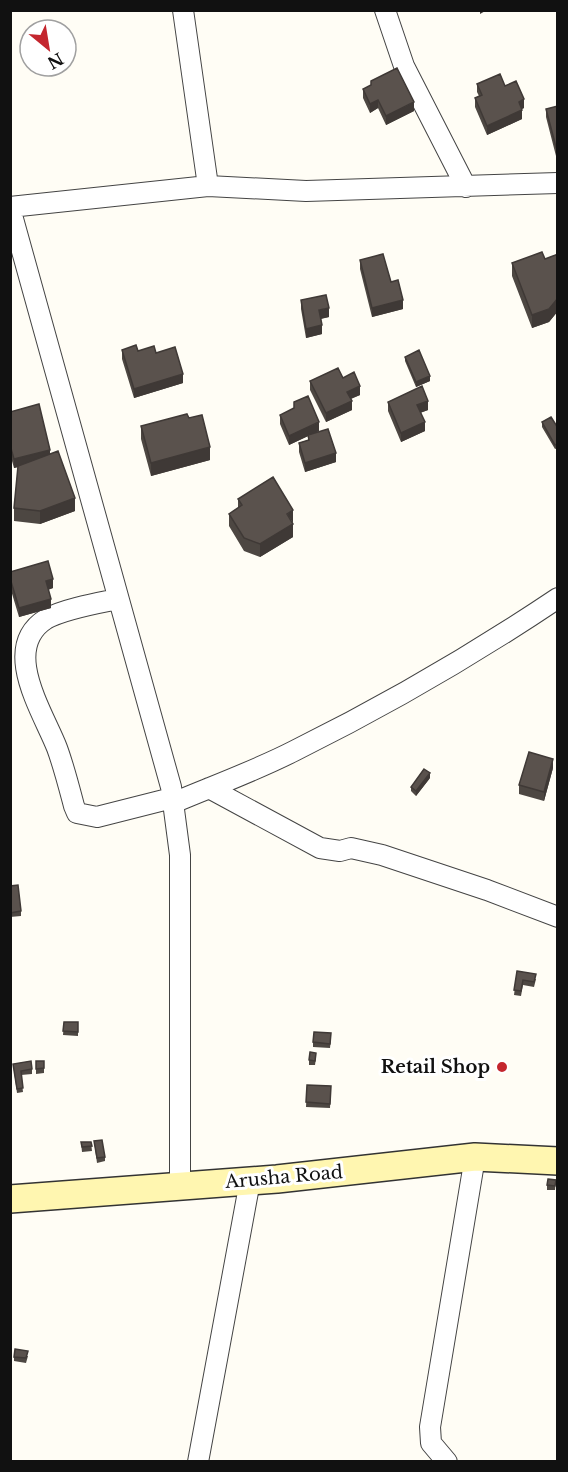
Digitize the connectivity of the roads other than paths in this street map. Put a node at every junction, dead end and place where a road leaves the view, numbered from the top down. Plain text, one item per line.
1 (183, 10) edge
2 (385, 10) edge
3 (558, 183) edge
4 (208, 186) junction
5 (466, 187) junction
6 (10, 207) edge
7 (558, 598) edge
8 (118, 599) junction
9 (210, 788) junction
10 (172, 801) junction
11 (558, 917) edge
12 (555, 1156) edge
13 (475, 1157) junction
14 (250, 1181) junction
15 (180, 1186) junction
16 (10, 1199) edge
17 (198, 1461) edge
18 (447, 1461) edge

1 - 4 street
2 - 5 street
3 - 5 street
4 - 5 street
4 - 6 street
6 - 8 street
7 - 9 street
8 - 10 street
8 - 10 street
9 - 10 street
9 - 11 street
10 - 15 street
12 - 13 main road, Arusha Road
13 - 14 main road, Arusha Road
13 - 18 street
14 - 15 main road, Arusha Road
14 - 17 street
15 - 16 main road, Arusha Road

